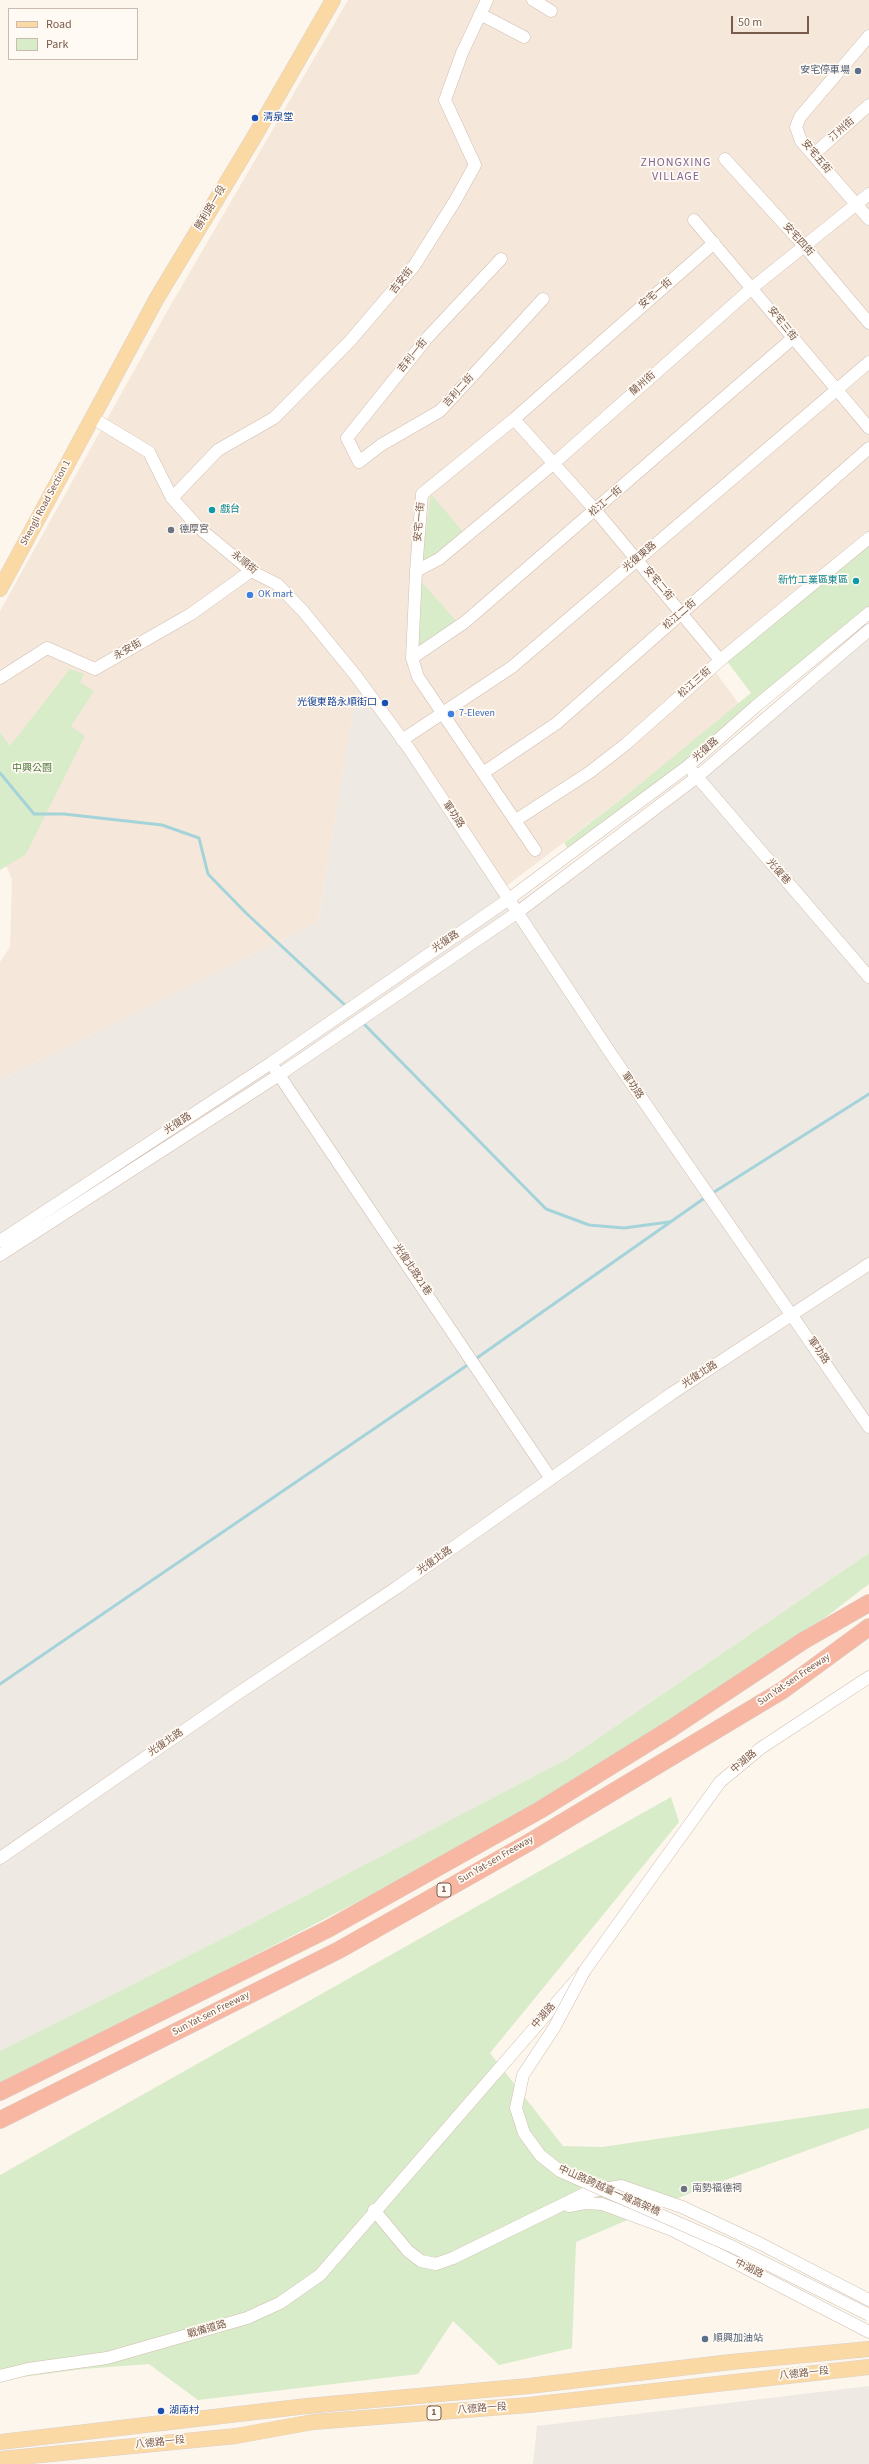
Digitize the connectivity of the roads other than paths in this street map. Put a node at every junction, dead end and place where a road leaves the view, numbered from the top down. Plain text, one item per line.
1 (333, 0) edge
2 (487, 0) edge
3 (533, 0) edge
4 (551, 11) dead end
5 (480, 14) junction
6 (869, 36) edge
7 (524, 37) dead end
8 (869, 105) edge
9 (814, 154) junction
10 (726, 159) dead end
11 (869, 194) edge
12 (857, 205) junction
13 (869, 219) edge
14 (694, 220) dead end
15 (714, 243) junction
16 (805, 247) junction
17 (501, 259) dead end
18 (752, 288) junction
19 (543, 299) dead end
20 (869, 323) edge
21 (793, 338) junction
22 (869, 362) edge
23 (838, 390) junction
24 (91, 417) junction
25 (514, 419) junction
26 (869, 428) edge
27 (869, 448) edge
28 (359, 462) joint
29 (553, 464) junction
30 (172, 498) junction
31 (596, 511) junction
32 (869, 538) edge
33 (637, 559) junction
34 (251, 571) junction
35 (416, 571) junction
36 (0, 589) edge
37 (869, 613) edge
38 (682, 614) junction
39 (867, 633) edge
40 (412, 658) junction
41 (720, 660) junction
42 (0, 678) edge
43 (442, 713) junction
44 (402, 740) junction
45 (688, 766) junction
46 (483, 772) junction
47 (697, 777) junction
48 (516, 820) junction
49 (535, 850) dead end
50 (509, 899) junction
51 (518, 912) junction
52 (869, 977) edge
53 (271, 1063) junction
54 (279, 1075) junction
55 (0, 1241) edge
56 (0, 1255) edge
57 (869, 1264) edge
58 (793, 1315) junction
59 (869, 1427) edge
60 (551, 1479) junction
61 (869, 1591) edge
62 (869, 1603) edge
63 (869, 1627) edge
64 (869, 1639) edge
65 (803, 1641) junction
66 (869, 1677) edge
67 (783, 1690) junction
68 (0, 1858) edge
69 (585, 1970) junction
70 (0, 2092) edge
71 (0, 2120) edge
72 (556, 2208) junction
73 (374, 2210) junction
74 (869, 2300) edge
75 (869, 2315) edge
76 (869, 2332) edge
77 (869, 2348) edge
78 (869, 2367) edge
79 (0, 2376) edge
80 (0, 2442) edge
81 (0, 2459) edge

1 - 24 main road, 勝利路一段
2 - 5 street, 吉安街
3 - 4 street
5 - 7 street
5 - 30 street, 吉安街
6 - 9 street, 安宅五街
8 - 9 street, 汀州街
9 - 12 street, 安宅五街
10 - 16 street, 安宅四街
11 - 12 street, 蘭州街
12 - 13 street, 安宅五街
12 - 16 street, 蘭州街
14 - 15 street, 安宅三街
15 - 18 street, 安宅三街
15 - 25 street, 安宅一街
16 - 18 street, 蘭州街
16 - 20 street, 安宅四街
17 - 28 street, 吉利一街
18 - 21 street, 安宅三街
18 - 29 street, 蘭州街
19 - 28 street, 吉利二街
21 - 23 street, 安宅三街
21 - 31 street, 松江一街
22 - 23 street, 光復東路
23 - 26 street, 安宅三街
23 - 33 street, 光復東路
24 - 30 street, 永順街
24 - 36 main road, Shengli Road Section 1
25 - 29 street, 安宅二街
25 - 35 street, 安宅一街
27 - 38 street, 松江二街
29 - 31 street, 安宅二街
29 - 35 street, 蘭州街
30 - 34 street, 永順街
31 - 33 street, 安宅二街
31 - 40 street, 松江一街
32 - 41 street, 松江三街
33 - 38 street, 安宅二街
33 - 43 street, 光復東路
34 - 42 street, 永安街
34 - 44 street, 永順街
35 - 40 street, 安宅一街
37 - 45 street, 光復路
38 - 41 street, 安宅二街
38 - 46 street, 松江二街
39 - 47 street, 光復路
40 - 43 street, 安宅一街
41 - 48 street, 松江三街
43 - 44 street, 光復東路
43 - 46 street, 安宅一街
44 - 50 street, 軍功路
45 - 47 street, 光復巷
45 - 50 street, 光復路
46 - 48 street, 安宅一街
47 - 51 street, 光復路
47 - 52 street, 光復巷
48 - 49 street, 安宅一街
50 - 51 street, 軍功路
50 - 53 street, 光復路
51 - 54 street, 光復路
51 - 58 street, 軍功路
53 - 54 street, 光復北路21巷
53 - 55 street, 光復路
54 - 56 street, 光復路
54 - 60 street, 光復北路21巷
57 - 58 street, 光復北路
58 - 59 street, 軍功路
58 - 60 street, 光復北路
60 - 68 street, 光復北路
61 - 65 highway
62 - 65 highway, 1
63 - 67 highway, Sun Yat-sen Freeway / 1
64 - 67 highway
65 - 70 highway, 1
66 - 69 street, 中湖路
67 - 71 highway, Sun Yat-sen Freeway / 1
69 - 73 street, 中湖路
69 - 75 street, 中山路跨越臺一線高架橋, bridge
72 - 73 street, 中湖路
72 - 74 street, 中湖路
72 - 76 street, 中湖路
73 - 79 street, 戰備道路
77 - 80 main road, 八德路一段 / 1
78 - 81 main road, 八德路一段 / 1

